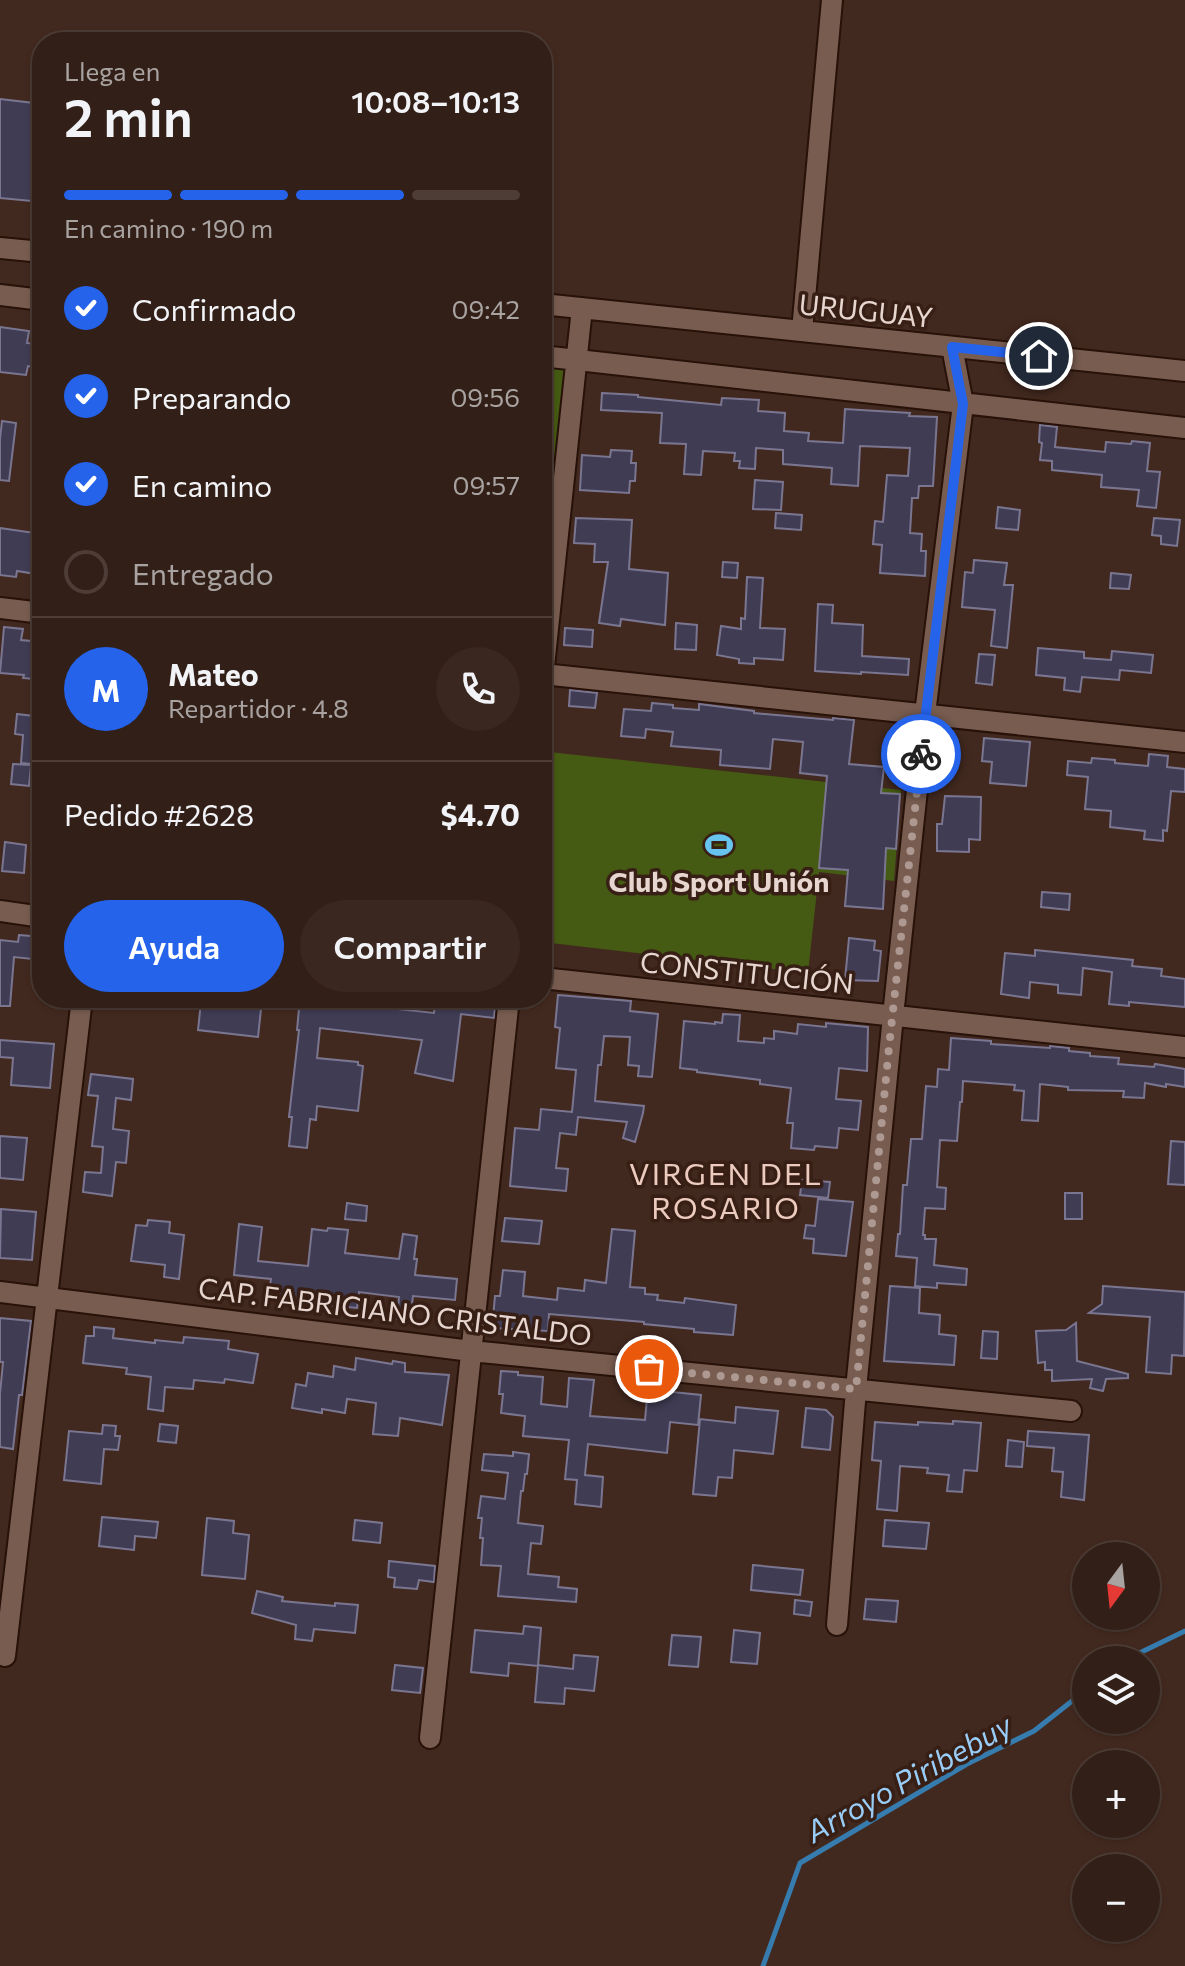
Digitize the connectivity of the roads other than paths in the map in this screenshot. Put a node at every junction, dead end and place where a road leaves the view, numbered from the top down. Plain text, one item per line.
1 (832, 0) edge
2 (0, 248) edge
3 (32, 251) edge
4 (0, 295) edge
5 (32, 299) edge
6 (552, 305) edge
7 (582, 308) junction
8 (802, 331) junction
9 (952, 347) junction
10 (552, 357) edge
11 (577, 360) junction
12 (1185, 371) edge
13 (963, 404) junction
14 (1185, 428) edge
15 (552, 595) edge
16 (0, 608) edge
17 (32, 612) edge
18 (552, 681) edge
19 (925, 714) junction
20 (1185, 742) edge
21 (0, 911) edge
22 (32, 916) edge
23 (552, 979) edge
24 (81, 1008) edge
25 (508, 1008) edge
26 (893, 1016) junction
27 (1185, 1047) edge
28 (0, 1292) edge
29 (49, 1297) junction
30 (471, 1351) junction
31 (856, 1389) junction
32 (1071, 1411) dead end
33 (837, 1625) dead end
34 (5, 1656) dead end
35 (430, 1738) dead end

1 - 8 street
2 - 3 street
4 - 5 street
6 - 7 street, URUGUAY
7 - 8 street, URUGUAY
7 - 11 street
8 - 9 street, URUGUAY
9 - 12 street, URUGUAY
9 - 13 street
10 - 11 street
11 - 13 street
11 - 15 street
13 - 14 street
13 - 19 street
16 - 17 street
18 - 19 street
19 - 20 street
19 - 26 street
21 - 22 street
23 - 26 street, CONSTITUCIÓN
24 - 29 street
25 - 30 street
26 - 27 street, CONSTITUCIÓN
26 - 31 street
28 - 29 street, CAP. FABRICIANO CRISTALDO
29 - 30 street, CAP. FABRICIANO CRISTALDO
29 - 34 street
30 - 31 street, CAP. FABRICIANO CRISTALDO
30 - 35 street
31 - 32 street, CAP. FABRICIANO CRISTALDO
31 - 33 street

